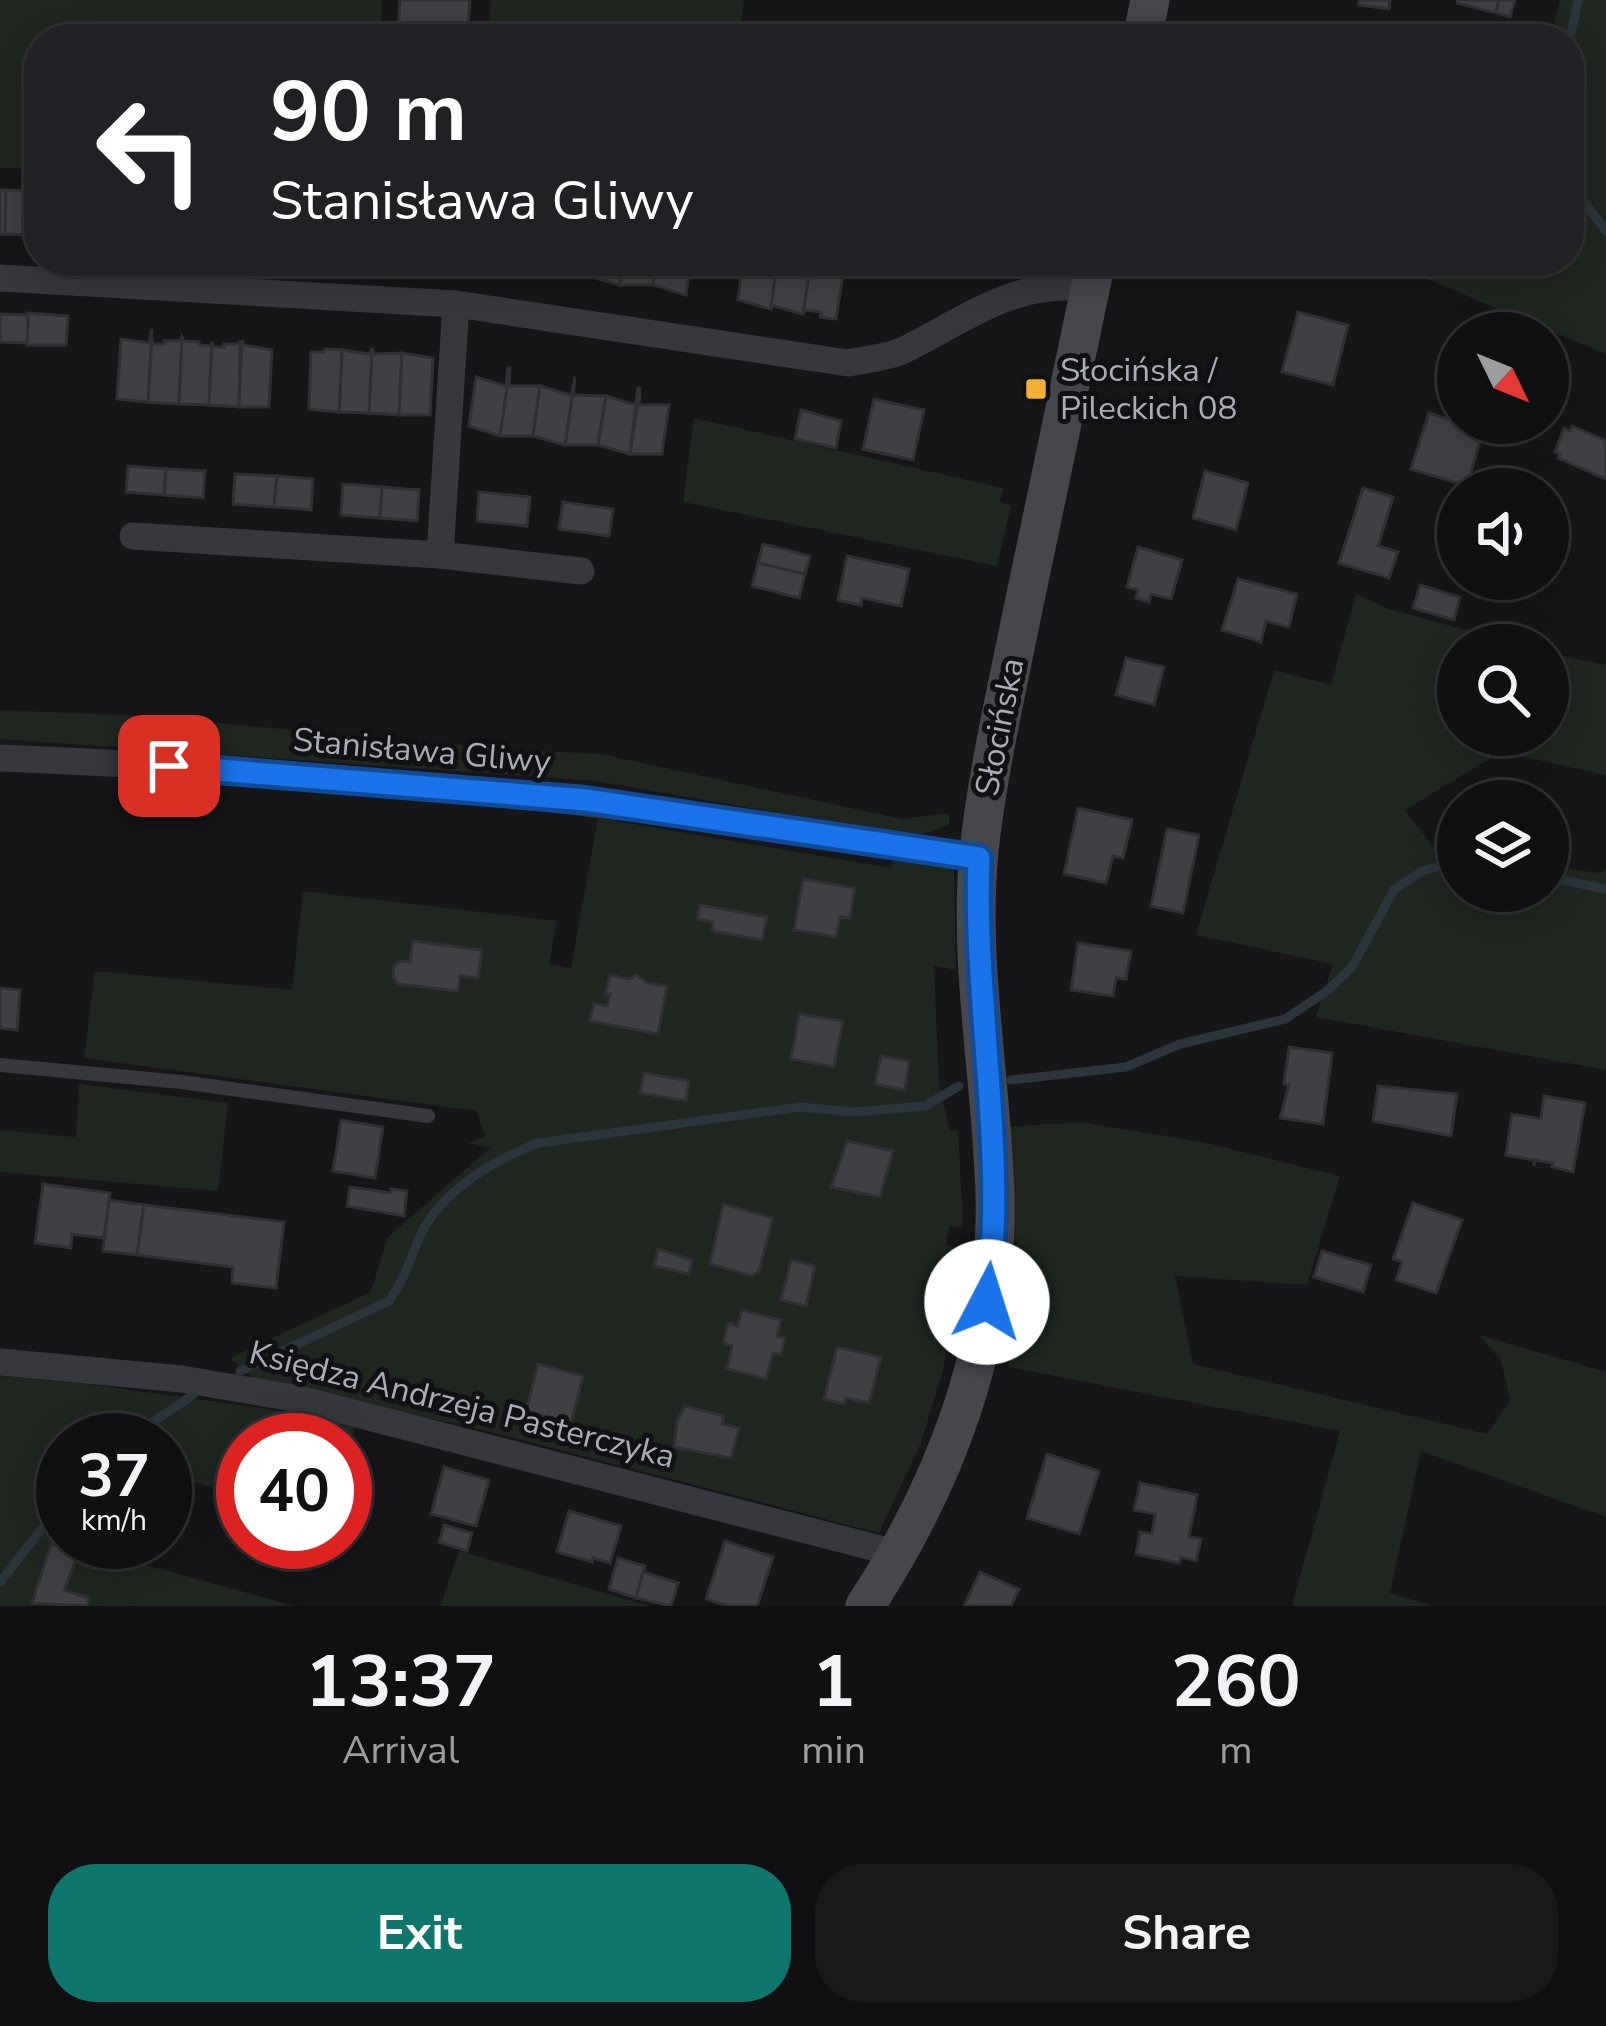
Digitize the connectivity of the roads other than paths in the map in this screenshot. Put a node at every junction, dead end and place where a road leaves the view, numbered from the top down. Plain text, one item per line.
1 (1089, 276) edge
2 (1093, 276) edge
3 (0, 278) edge
4 (456, 304) junction
5 (133, 536) dead end
6 (440, 556) junction
7 (581, 572) dead end
8 (0, 758) edge
9 (979, 858) junction
10 (0, 1066) edge
11 (428, 1116) dead end
12 (0, 1362) edge
13 (899, 1554) junction
14 (865, 1606) edge

1 - 4 street
2 - 9 street, Słocińska
3 - 4 street
4 - 6 street
5 - 6 street
6 - 7 street
8 - 9 street, Stanisława Gliwy
9 - 13 street, Słocińska
10 - 11 lane
12 - 13 street, Księdza Andrzeja Pasterczyka
13 - 14 street, Słocińska

